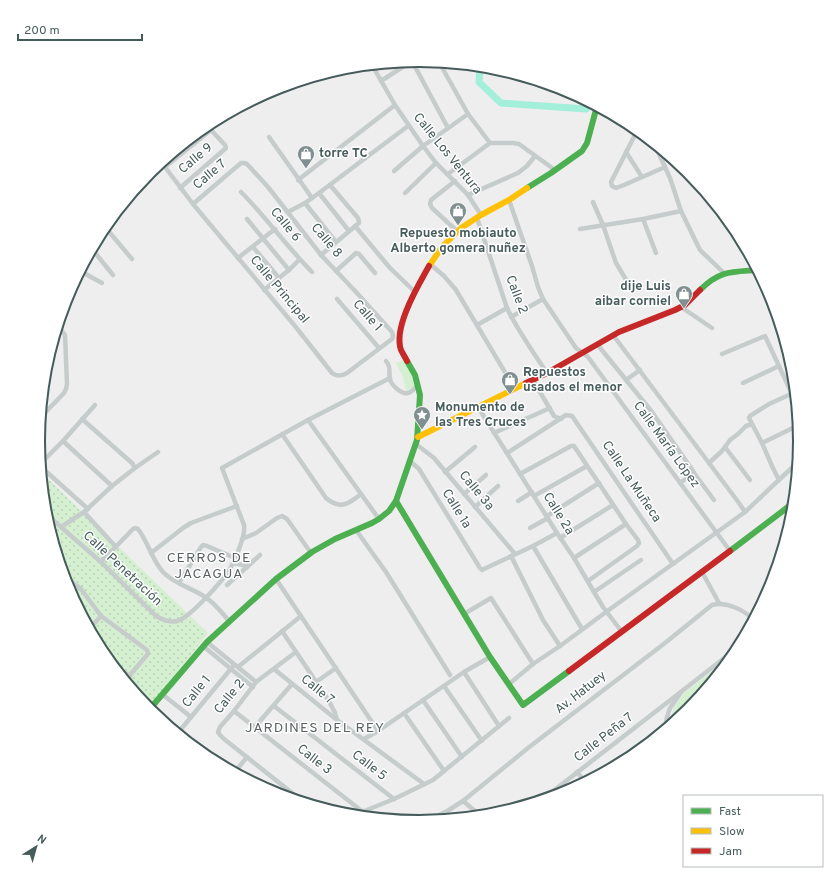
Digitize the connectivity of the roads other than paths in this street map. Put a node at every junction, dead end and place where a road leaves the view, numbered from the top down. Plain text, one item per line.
1 (415, 67) edge
2 (402, 68) edge
3 (442, 68) edge
4 (375, 70) edge
5 (381, 81) junction
6 (395, 105) junction
7 (596, 111) edge
8 (468, 114) junction
9 (408, 126) junction
10 (448, 128) junction
11 (211, 130) joint
12 (635, 135) edge
13 (269, 137) dead end
14 (490, 143) junction
15 (423, 146) junction
16 (626, 152) junction
17 (659, 154) edge
18 (535, 156) junction
19 (175, 159) edge
20 (241, 163) joint
21 (436, 163) junction
22 (665, 167) junction
23 (165, 168) edge
24 (555, 170) junction
25 (394, 171) dead end
26 (448, 174) junction
27 (642, 177) junction
28 (298, 180) junction
29 (455, 181) junction
30 (330, 185) junction
31 (180, 188) junction
32 (241, 192) dead end
33 (319, 193) junction
34 (405, 193) dead end
35 (468, 195) junction
36 (312, 198) junction
37 (509, 200) junction
38 (594, 202) dead end
39 (304, 203) junction
40 (193, 204) junction
41 (681, 211) junction
42 (288, 212) junction
43 (479, 216) junction
44 (643, 219) junction
45 (247, 220) dead end
46 (603, 225) junction
47 (355, 226) junction
48 (275, 229) junction
49 (580, 229) dead end
50 (349, 231) junction
51 (109, 232) edge
52 (457, 232) junction
53 (263, 239) junction
54 (336, 242) junction
55 (253, 247) junction
56 (95, 253) edge
57 (656, 253) dead end
58 (321, 255) junction
59 (238, 258) junction
60 (132, 259) dead end
61 (300, 260) junction
62 (430, 264) junction
63 (288, 270) junction
64 (336, 270) junction
65 (752, 270) edge
66 (312, 272) dead end
67 (375, 273) dead end
68 (724, 273) junction
69 (85, 274) edge
70 (113, 275) dead end
71 (279, 278) junction
72 (628, 282) dead end
73 (102, 283) dead end
74 (264, 290) junction
75 (415, 292) junction
76 (337, 299) dead end
77 (543, 299) junction
78 (681, 307) junction
79 (507, 308) junction
80 (511, 317) junction
81 (477, 325) junction
82 (712, 328) dead end
83 (62, 331) edge
84 (614, 335) junction
85 (397, 336) junction
86 (597, 344) junction
87 (379, 348) junction
88 (583, 353) junction
89 (722, 354) dead end
90 (386, 361) dead end
91 (778, 366) junction
92 (640, 370) junction
93 (548, 373) junction
94 (390, 378) junction
95 (533, 380) junction
96 (626, 380) junction
97 (743, 383) dead end
98 (418, 385) junction
99 (514, 389) junction
100 (791, 394) joint
101 (95, 405) dead end
102 (478, 407) junction
103 (550, 408) junction
104 (46, 411) edge
105 (82, 419) junction
106 (561, 419) junction
107 (308, 420) junction
108 (752, 424) junction
109 (793, 428) edge
110 (494, 433) junction
111 (282, 434) junction
112 (418, 437) junction
113 (63, 441) junction
114 (762, 443) junction
115 (416, 444) junction
116 (475, 447) dead end
117 (725, 447) junction
118 (158, 452) dead end
119 (507, 453) junction
120 (46, 459) edge
121 (410, 461) junction
122 (709, 463) junction
123 (587, 466) junction
124 (793, 467) edge
125 (135, 468) junction
126 (46, 471) edge
127 (445, 472) junction
128 (694, 472) junction
129 (520, 474) junction
130 (486, 475) dead end
131 (750, 480) dead end
132 (779, 480) junction
133 (599, 483) junction
134 (680, 483) junction
135 (112, 486) junction
136 (498, 486) dead end
137 (361, 494) junction
138 (464, 494) junction
139 (533, 494) junction
140 (714, 500) dead end
141 (396, 501) junction
142 (518, 501) dead end
143 (613, 505) junction
144 (237, 506) junction
145 (475, 507) junction
146 (788, 507) edge
147 (86, 510) junction
148 (745, 512) junction
149 (547, 517) junction
150 (379, 519) junction
151 (54, 521) edge
152 (626, 524) junction
153 (61, 528) junction
154 (530, 528) dead end
155 (356, 530) junction
156 (557, 533) junction
157 (717, 533) junction
158 (560, 538) junction
159 (242, 539) junction
160 (533, 546) junction
161 (116, 547) junction
162 (730, 551) junction
163 (311, 553) junction
164 (151, 554) junction
165 (260, 555) dead end
166 (513, 556) junction
167 (574, 558) junction
168 (234, 560) junction
169 (641, 560) dead end
170 (101, 562) junction
171 (673, 564) junction
172 (248, 566) junction
173 (702, 572) junction
174 (276, 579) junction
175 (588, 580) junction
176 (73, 583) edge
177 (179, 583) junction
178 (227, 585) dead end
179 (594, 592) junction
180 (206, 597) junction
181 (719, 603) junction
182 (606, 612) junction
183 (464, 614) junction
184 (102, 616) junction
185 (301, 616) junction
186 (750, 617) edge
187 (229, 621) junction
188 (93, 625) edge
189 (582, 630) junction
190 (282, 631) junction
191 (622, 632) junction
192 (205, 644) junction
193 (560, 646) junction
194 (296, 652) junction
195 (726, 657) edge
196 (490, 658) junction
197 (533, 664) junction
198 (236, 666) junction
199 (336, 668) junction
200 (230, 669) junction
201 (274, 670) junction
202 (464, 672) junction
203 (125, 673) edge
204 (450, 675) dead end
205 (130, 676) joint
206 (256, 682) junction
207 (316, 682) junction
208 (292, 684) junction
209 (508, 684) junction
210 (444, 686) junction
211 (253, 687) junction
212 (682, 691) junction
213 (162, 694) junction
214 (424, 700) junction
215 (153, 704) edge
216 (274, 706) junction
217 (234, 711) junction
218 (404, 713) junction
219 (191, 717) junction
220 (509, 718) dead end
221 (337, 720) junction
222 (666, 723) edge
223 (499, 726) junction
224 (254, 728) junction
225 (181, 729) edge
226 (378, 731) junction
227 (364, 740) junction
228 (482, 741) junction
229 (247, 757) junction
230 (462, 757) junction
231 (237, 769) edge
232 (444, 771) junction
233 (577, 772) junction
234 (582, 778) edge
235 (424, 784) junction
236 (553, 791) edge
237 (293, 794) edge
238 (394, 799) junction
239 (463, 801) junction
240 (362, 812) joint
241 (476, 812) edge
242 (438, 815) edge

1 - 10 street
2 - 5 street
3 - 8 street
4 - 5 street, Calle Los Ventura
5 - 6 street, Calle Los Ventura
6 - 9 street, Calle Los Ventura
6 - 28 street
7 - 24 street
8 - 10 street
8 - 14 street
9 - 15 street, Calle Los Ventura
9 - 30 street
10 - 15 street
11 - 19 street
11 - 31 street, Calle 9
12 - 16 street
13 - 28 street
14 - 18 street
14 - 26 street
15 - 21 street, Calle Los Ventura
15 - 25 street
16 - 27 street
16 - 27 street
17 - 22 street
18 - 24 street
18 - 35 street
20 - 40 street, Calle 7
20 - 42 street, Calle 8
21 - 26 street, Calle Los Ventura
21 - 34 street
22 - 27 street
22 - 41 street
23 - 31 street, Calle Principal
24 - 37 street
26 - 29 street, Calle Los Ventura
28 - 36 street
29 - 35 street, Calle Los Ventura
29 - 52 street
30 - 33 street
30 - 47 street
31 - 40 street, Calle Principal
32 - 48 street, Calle 6
33 - 36 street
33 - 50 street
35 - 43 street, Calle Los Ventura
36 - 39 street
37 - 43 street
37 - 77 street, Calle María López
38 - 46 street
39 - 42 street
39 - 54 street
40 - 59 street, Calle Principal
41 - 44 street
41 - 68 street
42 - 58 street, Calle 8
43 - 52 street
43 - 79 street, Calle 2
44 - 46 street
44 - 57 street
45 - 53 street
46 - 49 street
46 - 72 street
47 - 50 street
47 - 75 street
48 - 53 street
48 - 61 street, Calle 6
50 - 54 street
51 - 60 street
52 - 62 street
53 - 55 street
53 - 63 street
54 - 58 street
55 - 59 street
55 - 71 street
56 - 70 street
58 - 64 street, Calle 8
59 - 74 street, Calle Principal
61 - 63 street
61 - 66 street, Calle 6
62 - 75 street
62 - 81 street
63 - 71 street
64 - 67 street
64 - 85 street, Calle 8
65 - 68 street
68 - 78 street
69 - 73 street
71 - 74 street
74 - 87 street, Calle Principal
75 - 85 street
76 - 87 street, Calle 1
77 - 80 street
77 - 88 street, Calle María López
78 - 82 street
78 - 84 street
79 - 80 street, Calle 2
79 - 81 street
80 - 93 street, Calle 2
81 - 99 street
83 - 104 street
84 - 86 street
84 - 92 street
85 - 87 street, Calle Principal
85 - 98 street
86 - 88 street
86 - 96 street
88 - 93 street
88 - 134 street, Calle María López
89 - 91 street
90 - 94 street
91 - 97 street
91 - 100 street
92 - 96 street
92 - 122 street
93 - 95 street
94 - 98 street
94 - 107 street
95 - 99 street
95 - 103 street
96 - 128 street
98 - 112 street
99 - 102 street
100 - 108 street
101 - 105 street
102 - 110 street, Calle 2a
102 - 112 street
103 - 106 street
103 - 110 street
105 - 113 street
105 - 125 street
106 - 119 street
106 - 171 street, Calle La Muñeca
107 - 111 street
107 - 137 street
108 - 114 street
108 - 117 street
109 - 114 street
110 - 119 street, Calle 2a
111 - 137 street
111 - 144 street, Calle Penetración
112 - 115 street
113 - 120 street
113 - 135 street
114 - 132 street
115 - 121 street
115 - 127 street, Calle 3a
116 - 127 street
117 - 122 street
117 - 131 street
118 - 125 street
119 - 129 street, Calle 2a
121 - 141 street
121 - 166 street, Calle 1a
122 - 148 street
123 - 129 street
123 - 133 street
123 - 139 street
124 - 132 street
125 - 135 street
126 - 147 street
127 - 138 street, Calle 3a
128 - 134 street
128 - 140 street
129 - 139 street, Calle 2a
130 - 138 street
132 - 148 street
133 - 143 street
133 - 149 street
134 - 157 street, Calle María López
135 - 147 street
136 - 145 street
137 - 150 street
138 - 145 street, Calle 3a
139 - 142 street
139 - 149 street, Calle 2a
141 - 150 street
141 - 183 street
143 - 152 street
143 - 158 street
144 - 159 street, Calle Penetración
144 - 164 street
145 - 166 street, Calle 3a
146 - 162 street
147 - 153 street
147 - 161 street
148 - 157 street
149 - 154 street
149 - 156 street, Calle 2a
150 - 155 street
151 - 153 street, Calle Penetración
152 - 167 street
152 - 175 street
153 - 170 street, Calle Penetración
155 - 163 street
155 - 204 street
156 - 158 street, Calle 2a
156 - 160 street
157 - 162 street, Calle María López
157 - 171 street
158 - 167 street, Calle 2a
159 - 163 street
159 - 168 street, Calle Penetración
160 - 166 street
160 - 189 street
161 - 164 street
161 - 170 street
162 - 173 street
163 - 174 street
164 - 177 street
165 - 172 street
166 - 193 street, Calle 3a
167 - 175 street, Calle 2a
168 - 172 street
168 - 177 street
168 - 180 street, Calle Penetración
169 - 179 street
170 - 180 street, Calle Penetración
171 - 182 street
172 - 178 street
173 - 181 street
173 - 191 street
174 - 185 street
174 - 187 street
175 - 179 street, Calle 2a
176 - 184 street
177 - 180 street
179 - 182 street, Calle 2a
180 - 187 street
181 - 186 street
181 - 239 street, Av. Hatuey
182 - 189 street
182 - 191 street, Calle 2a
183 - 196 street
183 - 197 street
184 - 188 street
184 - 205 street
185 - 190 street, Calle 1
185 - 199 street
187 - 192 street
189 - 193 street
190 - 194 street
190 - 198 street, Calle 1
191 - 209 street
192 - 198 street
192 - 200 street
192 - 213 street
193 - 197 street
194 - 201 street, Calle 2
194 - 207 street
195 - 212 street, Calle Peña 7
196 - 202 street
196 - 209 street
197 - 209 street
198 - 200 street, Calle 1
198 - 206 street
199 - 207 street
199 - 226 street
200 - 211 street
200 - 219 street, Calle 1
201 - 206 street, Calle 2
201 - 208 street, Calle 7
202 - 210 street
202 - 223 street
203 - 205 street
206 - 211 street, Calle 2
207 - 221 street
208 - 216 street
208 - 221 street, Calle 7
210 - 214 street
210 - 228 street
211 - 217 street, Calle 2
212 - 222 street
212 - 233 street, Calle Peña 7
213 - 215 street
213 - 219 street
214 - 218 street
214 - 230 street
216 - 224 street
216 - 238 street, Calle 5
217 - 224 street, Calle 3
217 - 229 street, Calle 2
218 - 226 street
218 - 232 street
219 - 225 street, Calle 1
220 - 223 street
221 - 227 street, Calle 7
223 - 228 street
224 - 240 street, Calle 3
226 - 227 street
227 - 235 street, Calle 7
228 - 230 street
229 - 231 street
229 - 237 street, Calle 2
230 - 232 street
232 - 235 street
233 - 234 street
233 - 236 street, Calle Peña 7
235 - 238 street
238 - 240 street
239 - 241 street
239 - 242 street, Av. Hatuey

